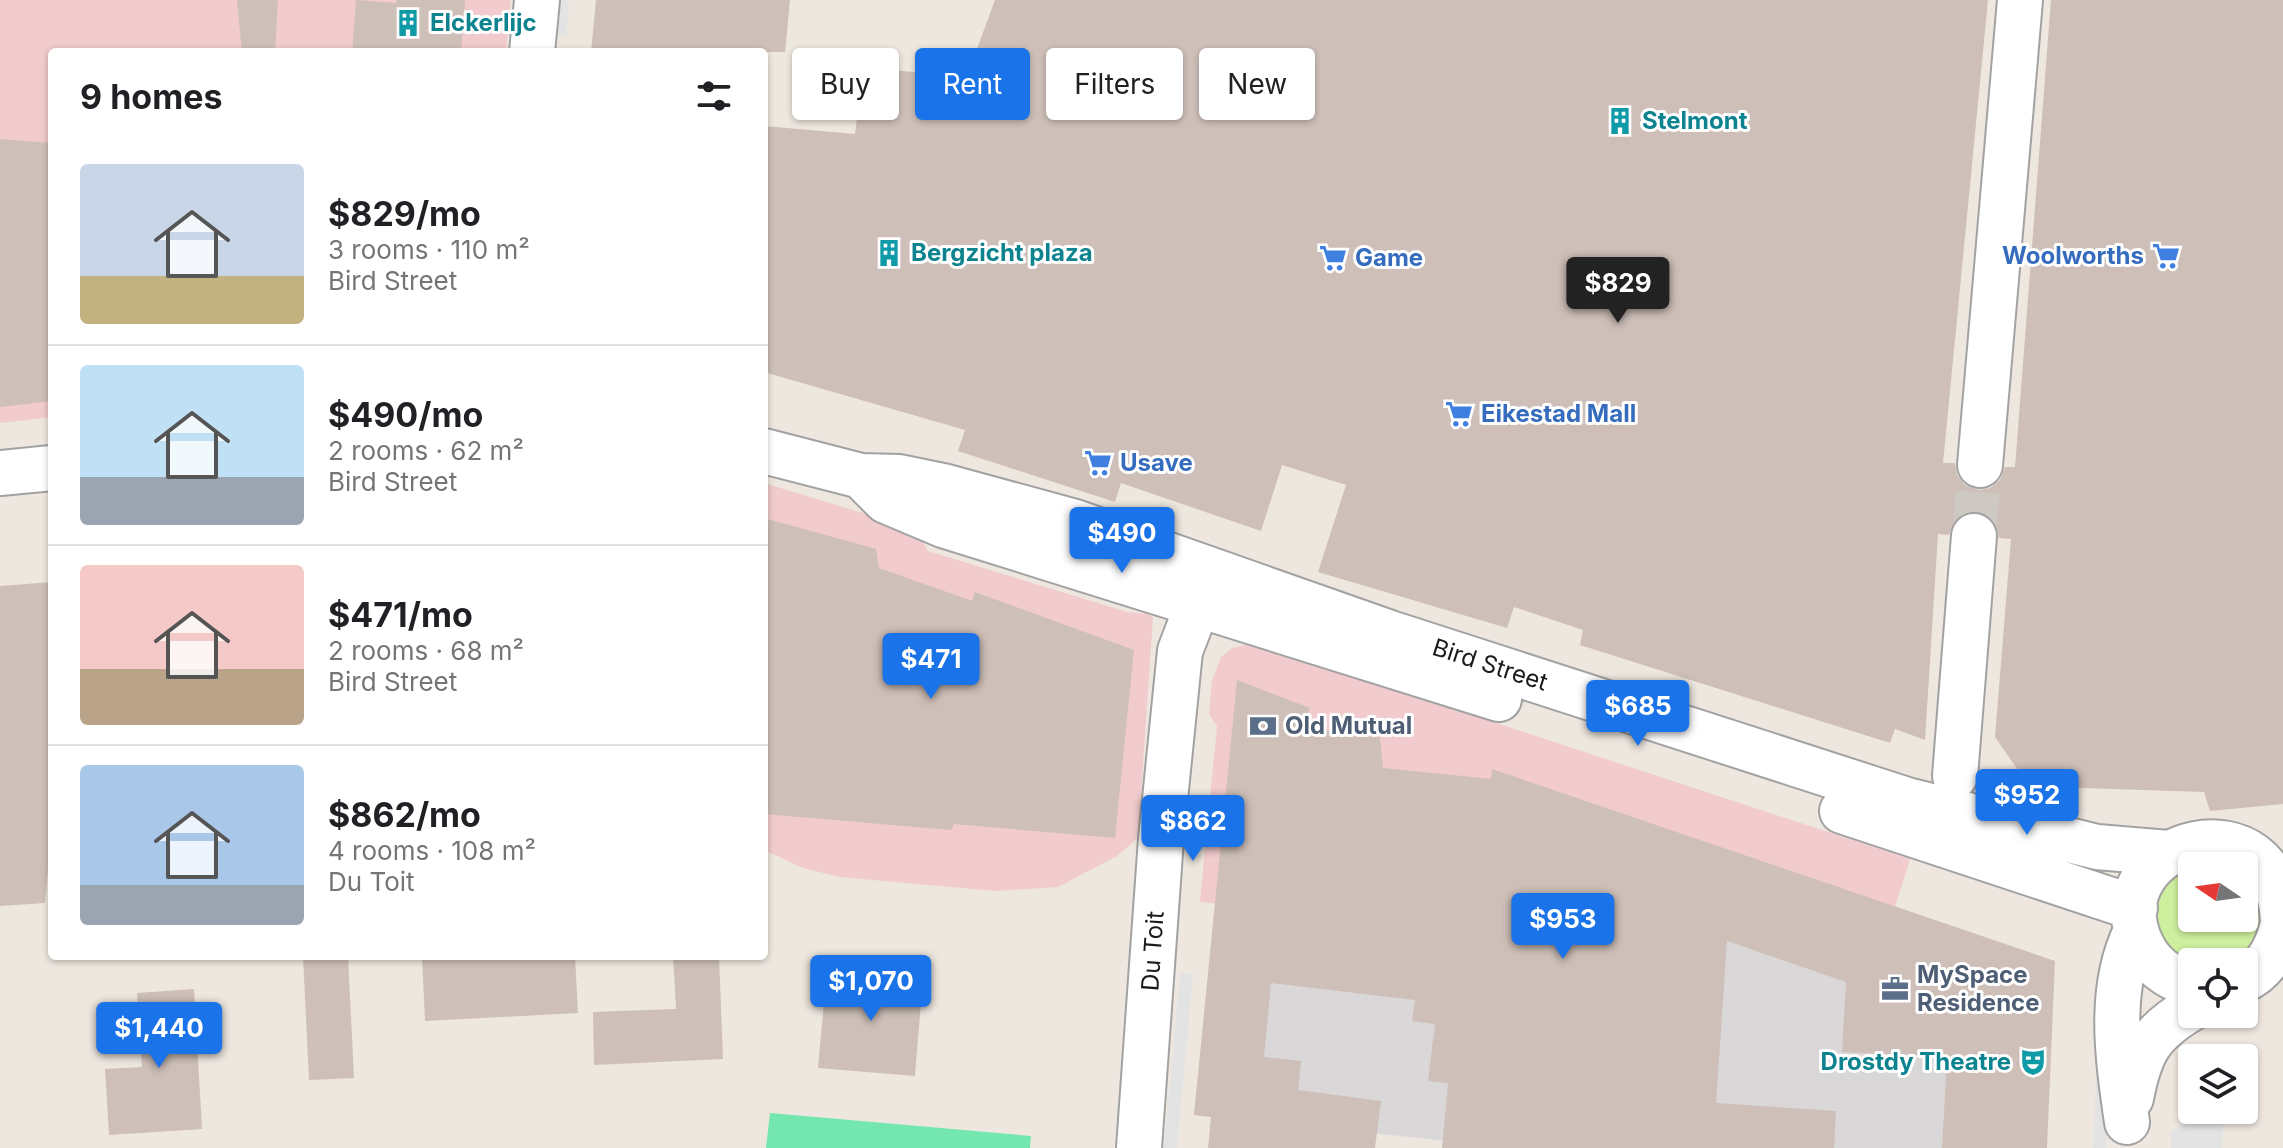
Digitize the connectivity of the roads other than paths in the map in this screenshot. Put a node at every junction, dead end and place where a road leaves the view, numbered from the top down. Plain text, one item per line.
1 (537, 0) edge
2 (2020, 0) edge
3 (532, 48) edge
4 (768, 452) edge
5 (1980, 465) tunnel mouth
6 (48, 468) edge
7 (0, 473) edge
8 (1974, 536) tunnel mouth
9 (1205, 587) junction
10 (1955, 776) dead end
11 (2169, 853) junction
12 (2272, 861) edge
13 (2136, 919) junction
14 (2283, 924) edge
15 (2262, 973) edge
16 (2178, 979) edge
17 (2178, 1017) edge
18 (2126, 1135) edge
19 (1139, 1148) edge

1 - 3 street
2 - 5 street
4 - 9 street, Bird Street
6 - 7 street
8 - 10 street
9 - 11 street, Bird Street
9 - 13 street, Bird Street
9 - 19 street, Du Toit
11 - 12 street
11 - 13 street
12 - 14 street
13 - 16 street
13 - 18 street
14 - 15 street
17 - 18 street

